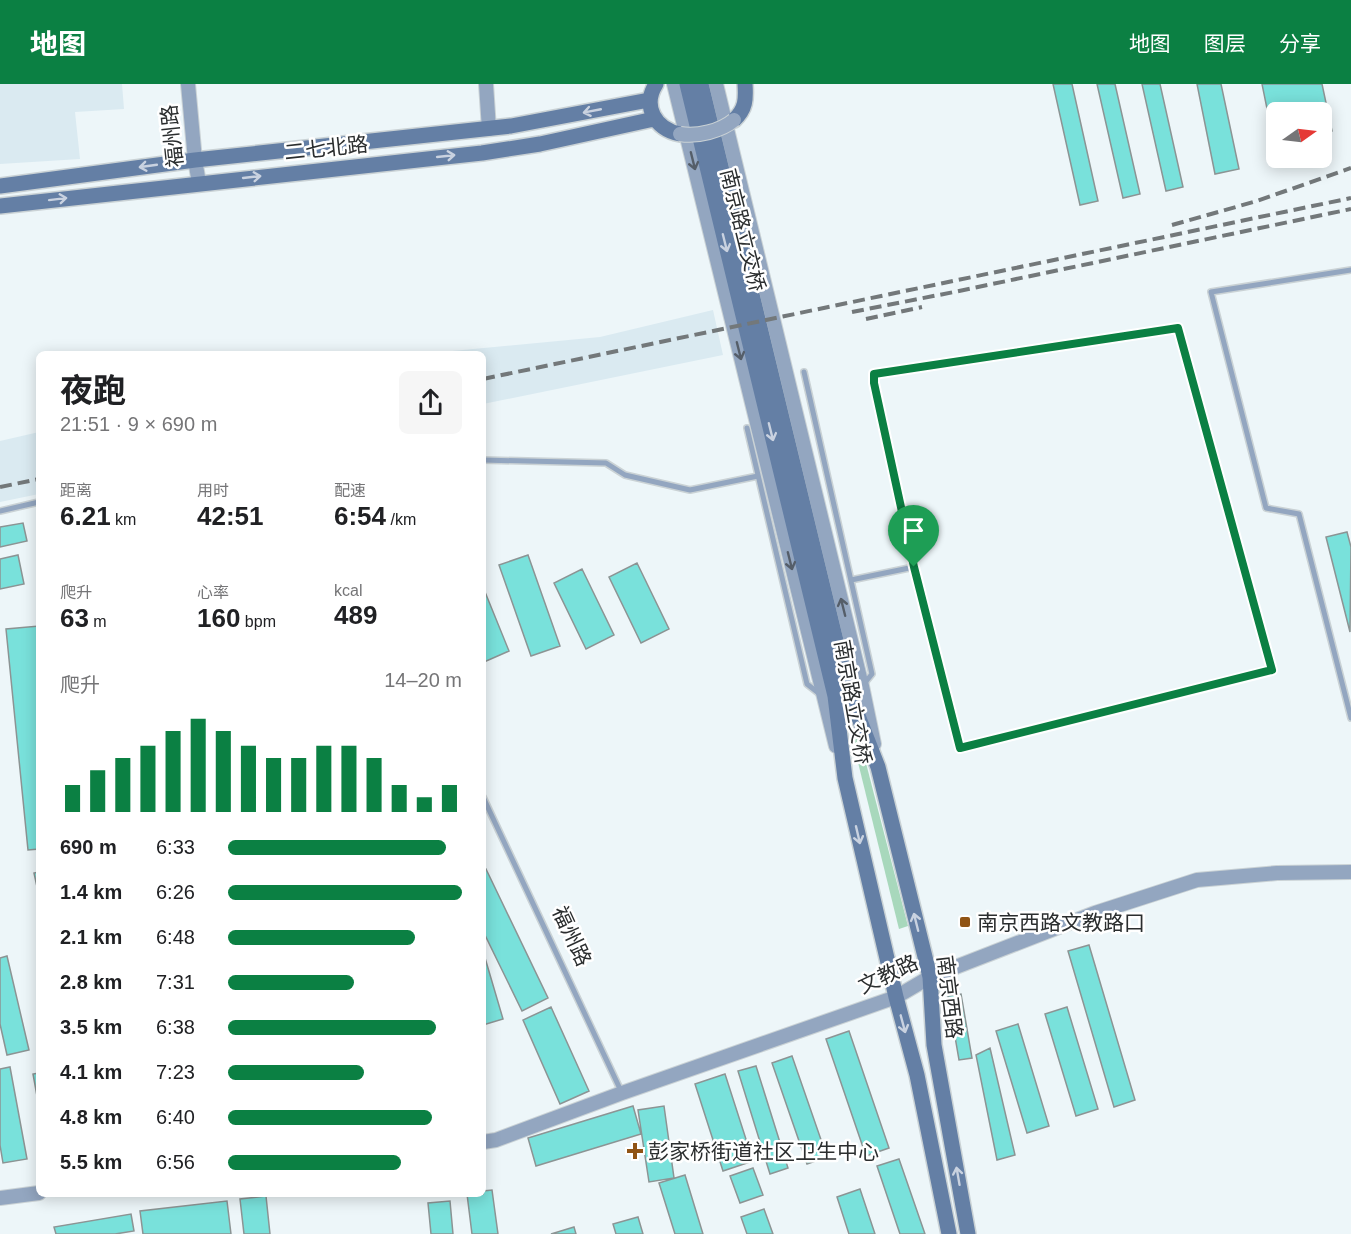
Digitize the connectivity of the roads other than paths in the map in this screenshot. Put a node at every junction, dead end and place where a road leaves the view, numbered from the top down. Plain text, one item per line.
1 (188, 84) edge
2 (486, 84) edge
3 (656, 84) edge
4 (674, 84) edge
5 (687, 84) edge
6 (701, 84) edge
7 (716, 84) edge
8 (745, 84) edge
9 (649, 100) junction
10 (654, 119) junction
11 (734, 120) joint
12 (489, 129) junction
13 (680, 134) joint
14 (195, 160) junction
15 (199, 183) junction
16 (0, 186) edge
17 (0, 206) edge
18 (1351, 270) edge
19 (804, 372) dead end
20 (747, 428) dead end
21 (486, 460) edge
22 (758, 476) junction
23 (36, 503) edge
24 (0, 511) edge
25 (914, 567) junction
26 (851, 580) junction
27 (862, 686) junction
28 (823, 696) junction
29 (1351, 718) edge
30 (878, 767) junction
31 (845, 778) junction
32 (486, 803) edge
33 (1351, 872) edge
34 (930, 977) junction
35 (896, 997) junction
36 (622, 1093) junction
37 (486, 1142) edge
38 (36, 1193) edge
39 (0, 1198) edge
40 (950, 1234) edge
41 (968, 1234) edge

1 - 14 street, 福州路
2 - 12 street
3 - 9 main road
4 -> 28 street, 南京路立交桥
5 -> 31 main road, 南京路立交桥
6 - 30 main road, 南京路立交桥
27 -> 7 street, 南京路立交桥
8 - 11 main road
9 - 10 main road
9 -> 12 main road, 二七北路
10 - 13 main road
15 -> 10 main road, 二七北路
11 - 13 street, bridge
12 - 14 main road, 二七北路
14 - 15 street, 福州路
14 -> 16 main road, 二七北路
17 -> 15 main road, 二七北路
18 - 29 lane
19 - 26 lane
20 - 22 lane
21 - 22 lane
22 - 28 lane
23 - 24 lane
25 - 25 lane
25 - 26 lane
26 - 27 lane
27 - 30 street, 南京路立交桥
28 - 31 street, 南京路立交桥
34 -> 30 main road, 南京西路
31 -> 35 main road
32 - 36 lane, 福州路
33 - 34 street, 文教路
34 - 35 street, 文教路
41 -> 34 main road, 南京西路
35 - 36 street, 文教路
35 -> 40 main road
36 - 37 street, 文教路
38 - 39 street

